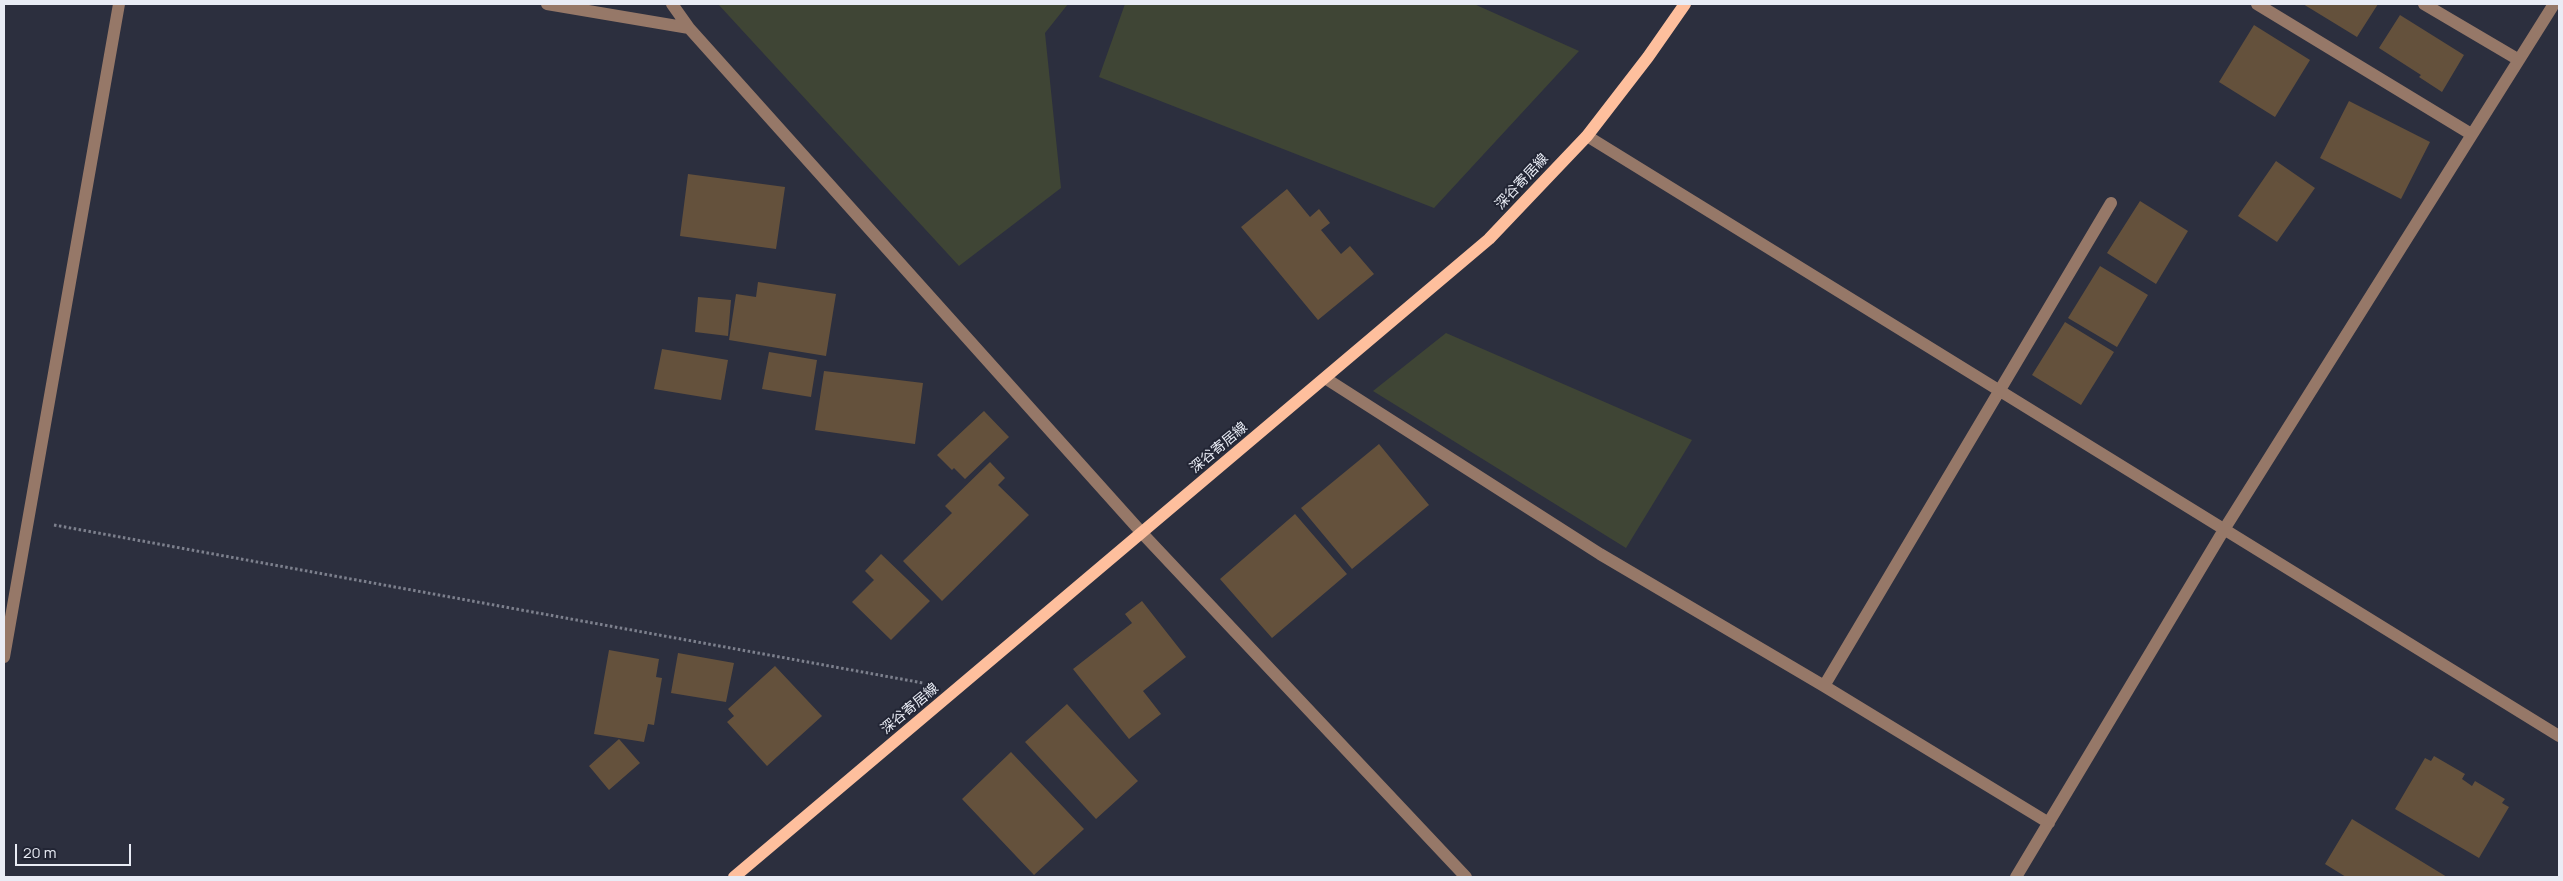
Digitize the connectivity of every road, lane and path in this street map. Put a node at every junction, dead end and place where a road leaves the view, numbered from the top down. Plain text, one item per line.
1 (119, 4) edge
2 (547, 4) edge
3 (672, 4) edge
4 (1685, 4) edge
5 (2258, 4) edge
6 (2424, 4) edge
7 (2554, 4) edge
8 (689, 28) junction
9 (2519, 60) junction
10 (2471, 134) junction
11 (1587, 136) junction
12 (2111, 203) dead end
13 (1325, 378) junction
14 (2000, 389) junction
15 (28, 520) junction
16 (2225, 528) junction
17 (1142, 533) junction
18 (4, 658) edge
19 (1824, 686) junction
20 (958, 689) junction
21 (2559, 736) edge
22 (2049, 823) junction
23 (734, 877) edge
24 (1466, 877) edge
25 (2016, 877) edge

1 - 15 street
2 - 8 street
3 - 8 street
4 - 11 main road, 深谷寄居線
5 - 10 street
6 - 9 street
7 - 9 street
8 - 17 street
9 - 10 street
10 - 16 street
11 - 13 main road, 深谷寄居線
11 - 14 street
12 - 14 street
13 - 17 main road, 深谷寄居線
13 - 19 street
14 - 16 street
14 - 19 street
15 - 18 street
15 - 20 path
16 - 21 street
16 - 22 street
17 - 20 main road, 深谷寄居線
17 - 24 street
19 - 22 street
20 - 23 main road, 深谷寄居線
22 - 25 street

